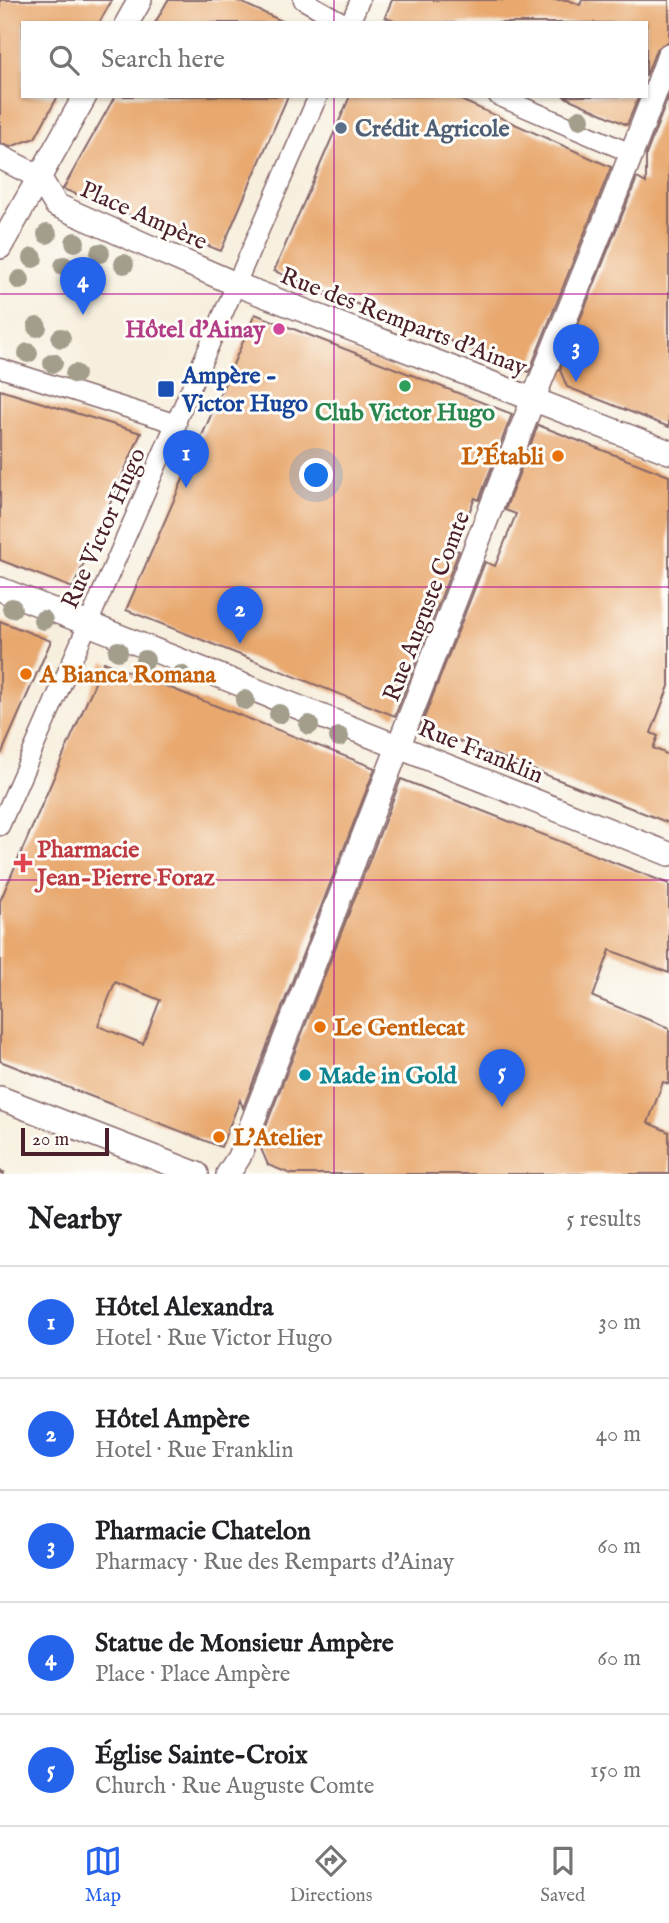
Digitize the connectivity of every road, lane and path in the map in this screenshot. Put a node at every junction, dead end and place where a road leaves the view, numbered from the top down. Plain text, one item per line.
1 (140, 0) edge
2 (303, 0) edge
3 (360, 0) edge
4 (128, 21) edge
5 (340, 21) edge
6 (351, 21) edge
7 (669, 55) edge
8 (84, 98) edge
9 (317, 98) edge
10 (503, 98) edge
11 (633, 154) junction
12 (0, 157) edge
13 (39, 177) junction
14 (0, 247) edge
15 (238, 285) junction
16 (0, 368) edge
17 (535, 400) junction
18 (177, 424) junction
19 (669, 452) edge
20 (0, 589) edge
21 (88, 622) junction
22 (400, 747) junction
23 (0, 826) edge
24 (669, 854) edge
25 (0, 1098) edge
26 (197, 1174) edge
27 (228, 1174) edge

1 - 4 street
2 - 5 street
3 - 6 street
7 - 11 street, Rue Auguste Comte
8 - 13 street
9 - 15 street, Rue Victor Hugo
10 - 11 street
11 - 17 street, Rue Auguste Comte
12 - 13 street
13 - 14 street
13 - 15 street, Place Ampère
15 - 17 street, Rue des Remparts d'Ainay
15 - 18 street, Rue Victor Hugo
16 - 18 street
17 - 19 street, Rue des Remparts d'Ainay
17 - 22 street, Rue Auguste Comte
18 - 21 street, Rue Victor Hugo
20 - 21 street, Rue Franklin
21 - 22 street, Rue Franklin
21 - 23 street, Rue Victor Hugo
22 - 24 street, Rue Franklin
22 - 27 street, Rue Auguste Comte
25 - 26 street

